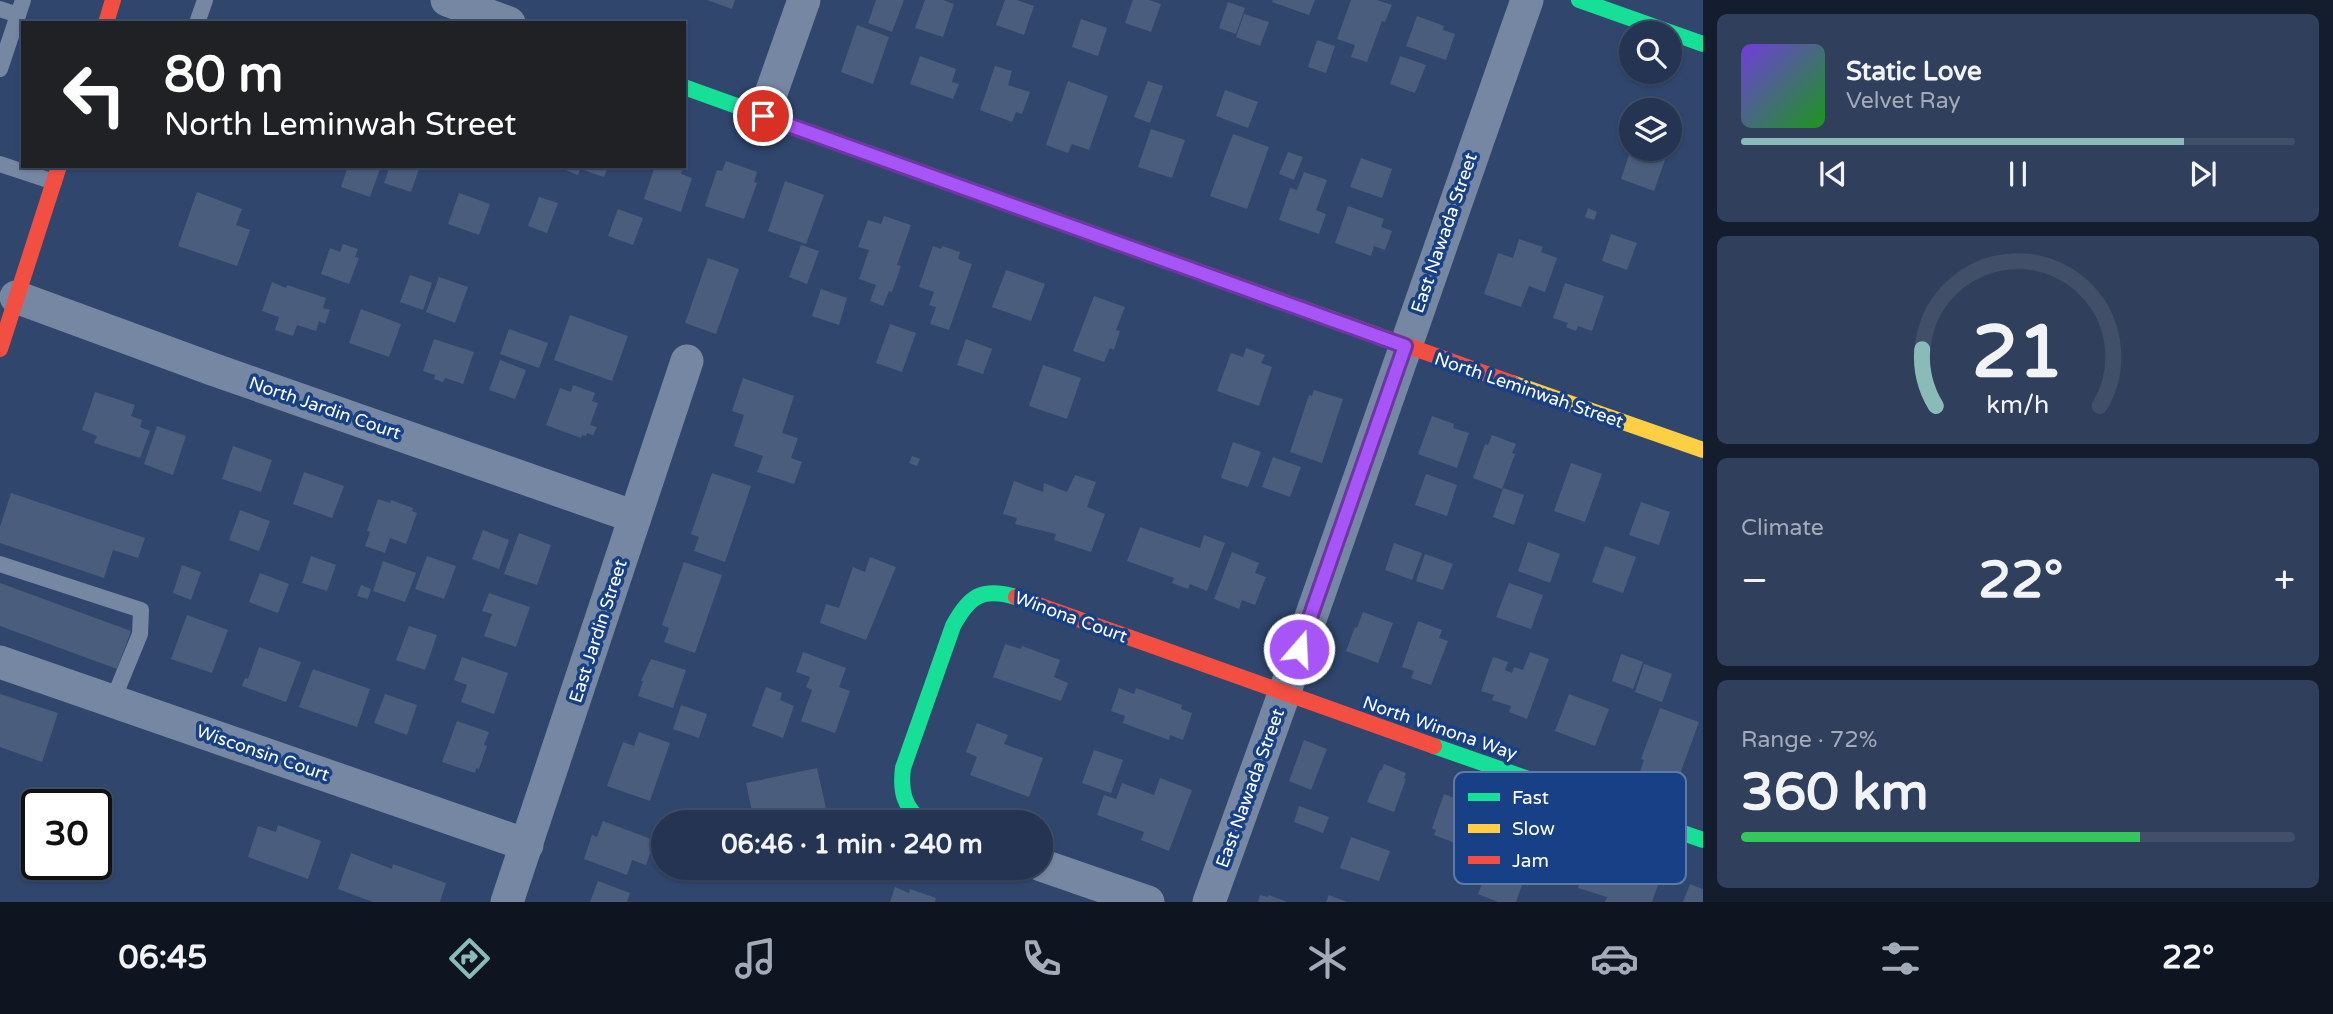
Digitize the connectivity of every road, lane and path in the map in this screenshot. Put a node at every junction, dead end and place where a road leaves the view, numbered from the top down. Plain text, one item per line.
1 (113, 0) edge
2 (205, 0) edge
3 (447, 0) edge
4 (804, 0) edge
5 (1527, 0) edge
6 (1579, 0) edge
7 (20, 7) edge
8 (0, 9) edge
9 (107, 21) edge
10 (198, 21) edge
11 (504, 21) edge
12 (1703, 44) edge
13 (0, 69) edge
14 (686, 88) edge
15 (763, 116) junction
16 (0, 164) edge
17 (21, 168) edge
18 (23, 168) edge
19 (57, 174) edge
20 (16, 297) junction
21 (1405, 346) junction
22 (0, 348) edge
23 (687, 360) dead end
24 (1703, 450) edge
25 (635, 517) junction
26 (0, 564) edge
27 (0, 662) edge
28 (1284, 694) junction
29 (113, 700) junction
30 (1508, 772) edge
31 (910, 810) edge
32 (1686, 834) edge
33 (1703, 840) edge
34 (527, 845) junction
35 (1053, 869) edge
36 (507, 902) edge
37 (1148, 902) edge
38 (1209, 902) edge

1 - 9 street
2 - 10 lane
3 - 11 street
4 - 15 street
5 - 21 street, East Nawada Street
6 - 12 street
7 - 8 lane
7 - 13 lane
14 - 15 street, North Leminwah Street
15 - 21 street, North Leminwah Street
16 - 17 lane
18 - 19 lane
19 - 20 street
20 - 22 street
20 - 25 street, North Jardin Court
21 - 24 street, North Leminwah Street
21 - 28 street, East Nawada Street
23 - 25 street, East Jardin Street
25 - 34 street, East Jardin Street
26 - 29 lane
27 - 29 street, Wisconsin Court
28 - 30 street, North Winona Way
28 - 31 street, Winona Court
28 - 38 street, East Nawada Street
29 - 34 street, Wisconsin Court
32 - 33 street, North Winona Way
34 - 36 street, East Jardin Street
35 - 37 street

